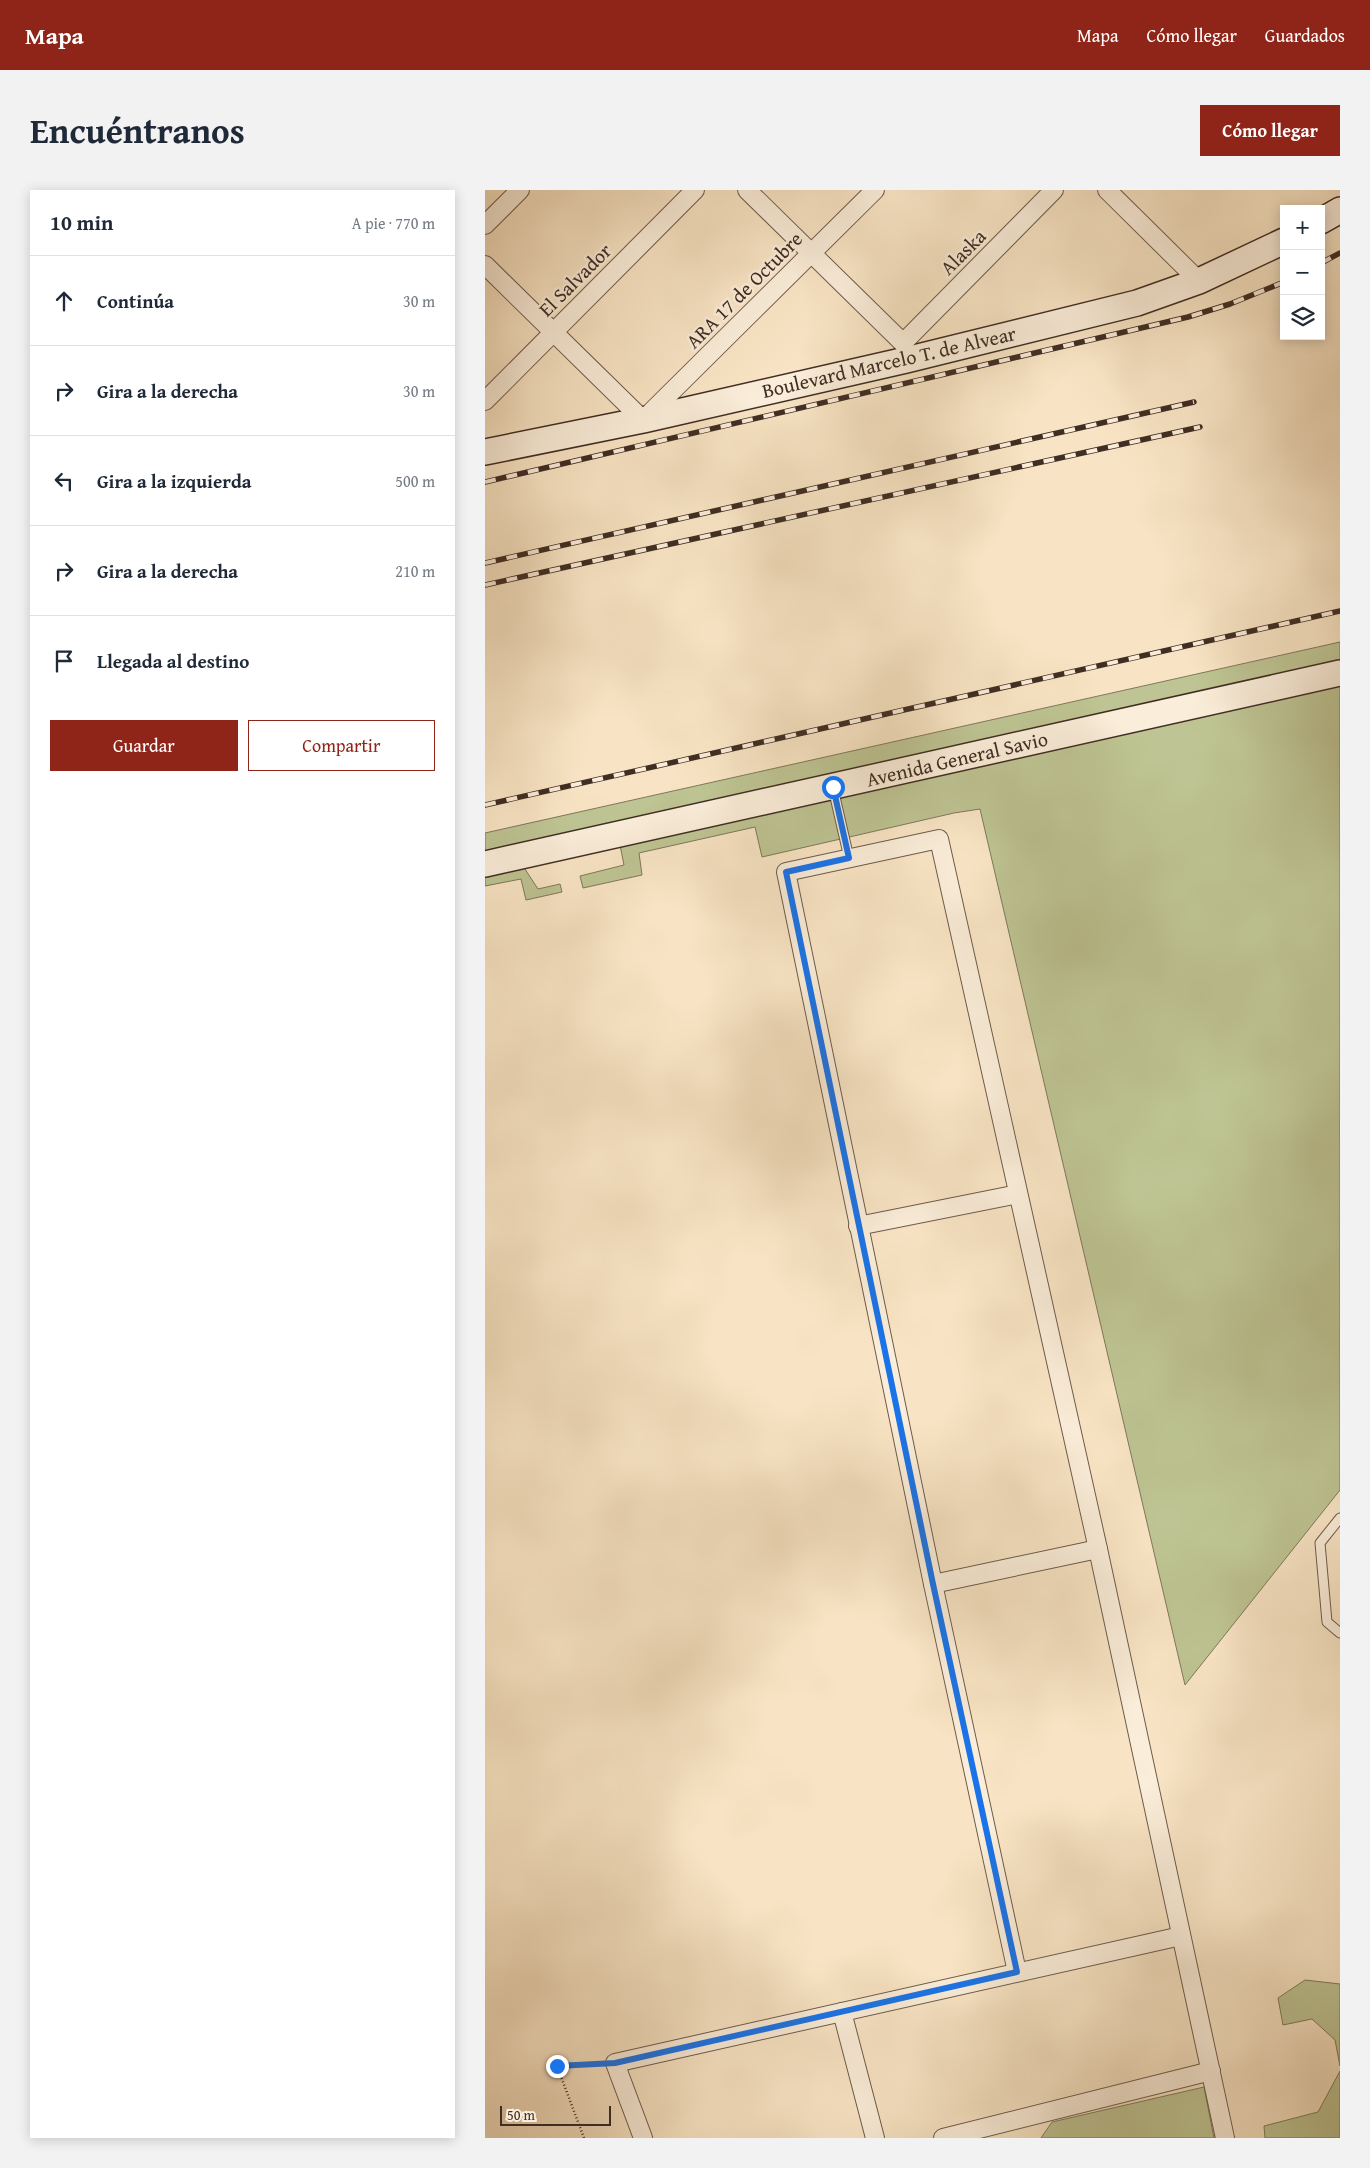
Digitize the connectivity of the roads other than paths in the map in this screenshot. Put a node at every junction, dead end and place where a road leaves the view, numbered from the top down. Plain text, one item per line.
1 (520, 190) edge
2 (695, 190) edge
3 (747, 190) edge
4 (875, 190) edge
5 (1054, 190) edge
6 (1107, 190) edge
7 (1340, 210) edge
8 (1325, 219) edge
9 (485, 225) edge
10 (1280, 243) edge
11 (811, 254) junction
12 (485, 264) edge
13 (1199, 281) junction
14 (553, 332) junction
15 (904, 351) junction
16 (485, 401) edge
17 (643, 420) junction
18 (485, 452) edge
19 (1340, 673) edge
20 (833, 787) junction
21 (849, 858) junction
22 (485, 864) edge
23 (1018, 1194) junction
24 (858, 1226) junction
25 (1340, 1518) edge
26 (1098, 1549) junction
27 (933, 1584) junction
28 (1340, 1633) edge
29 (1181, 1936) junction
30 (1017, 1972) junction
31 (842, 2012) junction
32 (1211, 2072) junction
33 (643, 2138) edge
34 (875, 2138) edge
35 (943, 2138) edge
36 (1225, 2138) edge

1 - 9 street
2 - 14 street, El Salvador
3 - 11 street
4 - 11 street, ARA 17 de Octubre
5 - 15 street, Alaska
6 - 13 street
7 - 8 main road
10 - 13 main road, Boulevard Marcelo T. de Alvear
11 - 15 street
11 - 17 street, ARA 17 de Octubre
12 - 14 street
13 - 15 main road, Boulevard Marcelo T. de Alvear
14 - 16 street, El Salvador
14 - 17 street
15 - 17 main road, Boulevard Marcelo T. de Alvear
17 - 18 main road, Boulevard Marcelo T. de Alvear
19 - 20 main road, Avenida General Savio
20 - 21 lane
20 - 22 main road, Avenida General Savio
21 - 23 street
21 - 24 street
23 - 24 street
23 - 26 street
24 - 27 street
25 - 28 lane
26 - 27 street
26 - 29 street
27 - 30 street
29 - 30 street
29 - 32 street
30 - 31 street
31 - 33 street
31 - 34 street
32 - 35 street
32 - 36 street

